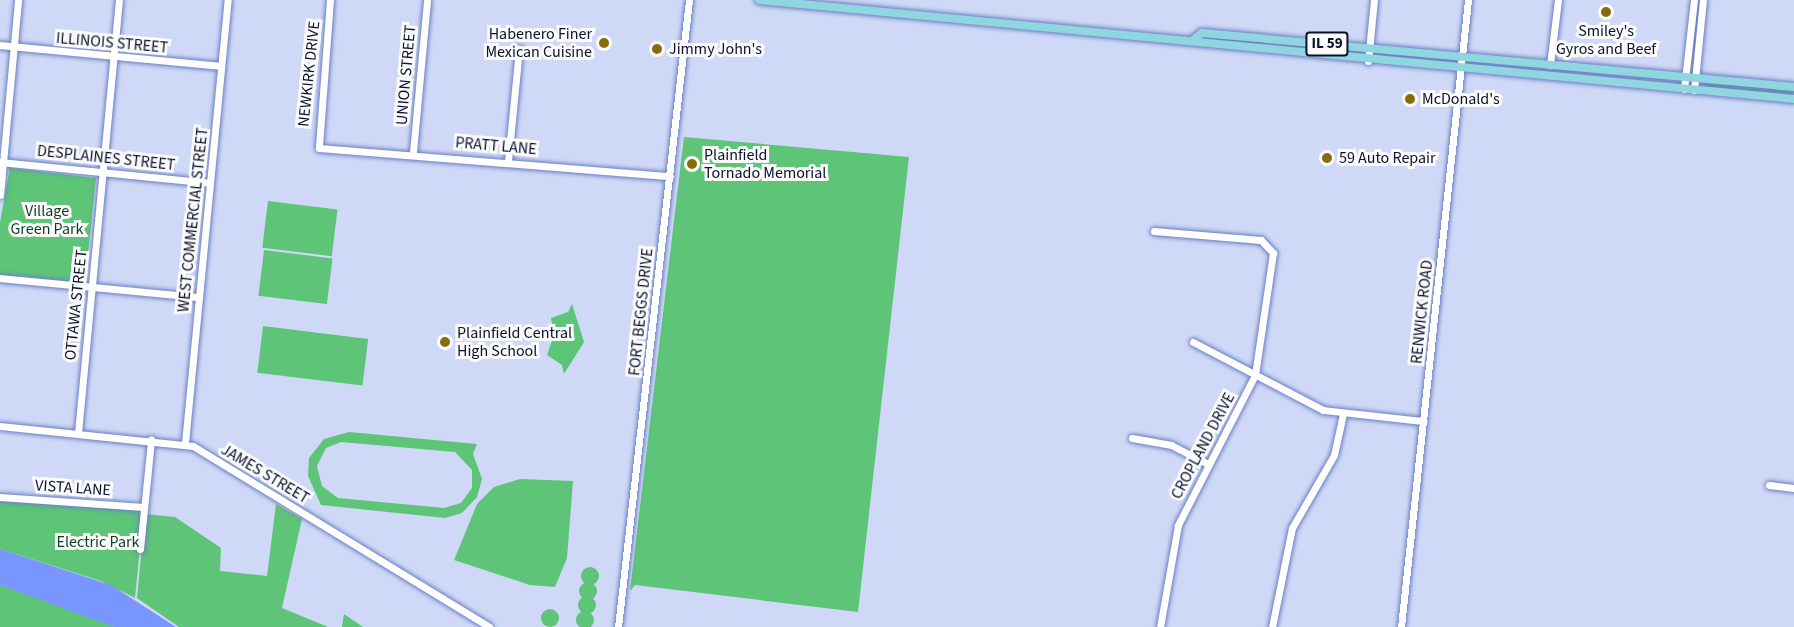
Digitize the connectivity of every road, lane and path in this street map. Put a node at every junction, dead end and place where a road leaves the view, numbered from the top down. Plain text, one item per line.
1 (18, 0) edge
2 (119, 0) edge
3 (228, 0) edge
4 (330, 0) edge
5 (427, 0) edge
6 (689, 0) edge
7 (759, 0) edge
8 (1374, 0) edge
9 (1468, 0) edge
10 (1558, 0) edge
11 (1694, 0) edge
12 (1702, 0) edge
13 (837, 3) edge
14 (1194, 39) junction
15 (0, 45) edge
16 (14, 47) junction
17 (1369, 48) junction
18 (519, 49) dead end
19 (113, 56) junction
20 (1462, 57) junction
21 (1368, 60) junction
22 (1550, 65) junction
23 (221, 66) junction
24 (1460, 69) junction
25 (1685, 76) junction
26 (1695, 78) junction
27 (1794, 87) edge
28 (1684, 89) junction
29 (1695, 90) junction
30 (1794, 99) edge
31 (320, 148) joint
32 (413, 152) junction
33 (508, 161) junction
34 (2, 162) edge
35 (103, 171) junction
36 (670, 176) junction
37 (209, 183) junction
38 (0, 195) edge
39 (1154, 231) dead end
40 (0, 278) edge
41 (92, 287) junction
42 (199, 297) junction
43 (1193, 342) dead end
44 (1255, 375) junction
45 (1343, 414) junction
46 (1423, 421) junction
47 (0, 426) edge
48 (78, 433) junction
49 (1132, 438) dead end
50 (151, 440) junction
51 (185, 443) junction
52 (1208, 464) junction
53 (1769, 485) dead end
54 (1794, 488) edge
55 (0, 496) edge
56 (144, 507) junction
57 (140, 549) dead end
58 (489, 627) edge
59 (618, 627) edge
60 (1160, 627) edge
61 (1272, 627) edge
62 (1401, 627) edge

1 - 16 street
2 - 19 street, OTTAWA STREET
3 - 23 street, WEST COMMERCIAL STREET
4 - 31 street, NEWKIRK DRIVE
5 - 32 street, UNION STREET
6 - 36 street, FORT BEGGS DRIVE
7 - 13 main road, IL 59
8 - 17 street
9 - 20 street, RENWICK ROAD
10 - 22 street
11 - 25 street
12 - 26 street
13 - 14 main road, IL 59
14 - 17 main road, IL 59
14 - 21 main road, IL 59
15 - 16 street, ILLINOIS STREET
16 - 19 street, ILLINOIS STREET
16 - 34 street
17 - 20 main road, IL 59
17 - 21 street
18 - 33 street
19 - 23 street, ILLINOIS STREET
19 - 35 street, OTTAWA STREET
20 - 22 main road, IL 59
20 - 24 street, RENWICK ROAD
21 - 24 main road, IL 59
22 - 25 main road, IL 59
23 - 37 street, WEST COMMERCIAL STREET
24 - 28 main road, IL 59
24 - 46 street, RENWICK ROAD
25 - 26 main road, IL 59
25 - 28 street
26 - 27 main road, IL 59
26 - 29 street
28 - 29 main road, IL 59
29 - 30 main road, IL 59
31 - 32 street, PRATT LANE
32 - 33 street, PRATT LANE
33 - 36 street, PRATT LANE
34 - 35 street, DESPLAINES STREET
34 - 38 street
35 - 37 street, DESPLAINES STREET
35 - 41 street, OTTAWA STREET
36 - 59 street, FORT BEGGS DRIVE
37 - 42 street, WEST COMMERCIAL STREET
39 - 44 street, CROPLAND DRIVE
40 - 41 street
41 - 42 street
41 - 48 street, OTTAWA STREET
42 - 51 street, WEST COMMERCIAL STREET
43 - 44 street
44 - 45 street
44 - 52 street, CROPLAND DRIVE
45 - 46 street
45 - 61 street
46 - 62 street, RENWICK ROAD
47 - 48 street, JAMES STREET
48 - 50 street, JAMES STREET
49 - 52 street
50 - 51 street, JAMES STREET
50 - 56 street
51 - 58 street, JAMES STREET
52 - 60 street, CROPLAND DRIVE
53 - 54 street
55 - 56 street, VISTA LANE
56 - 57 street

